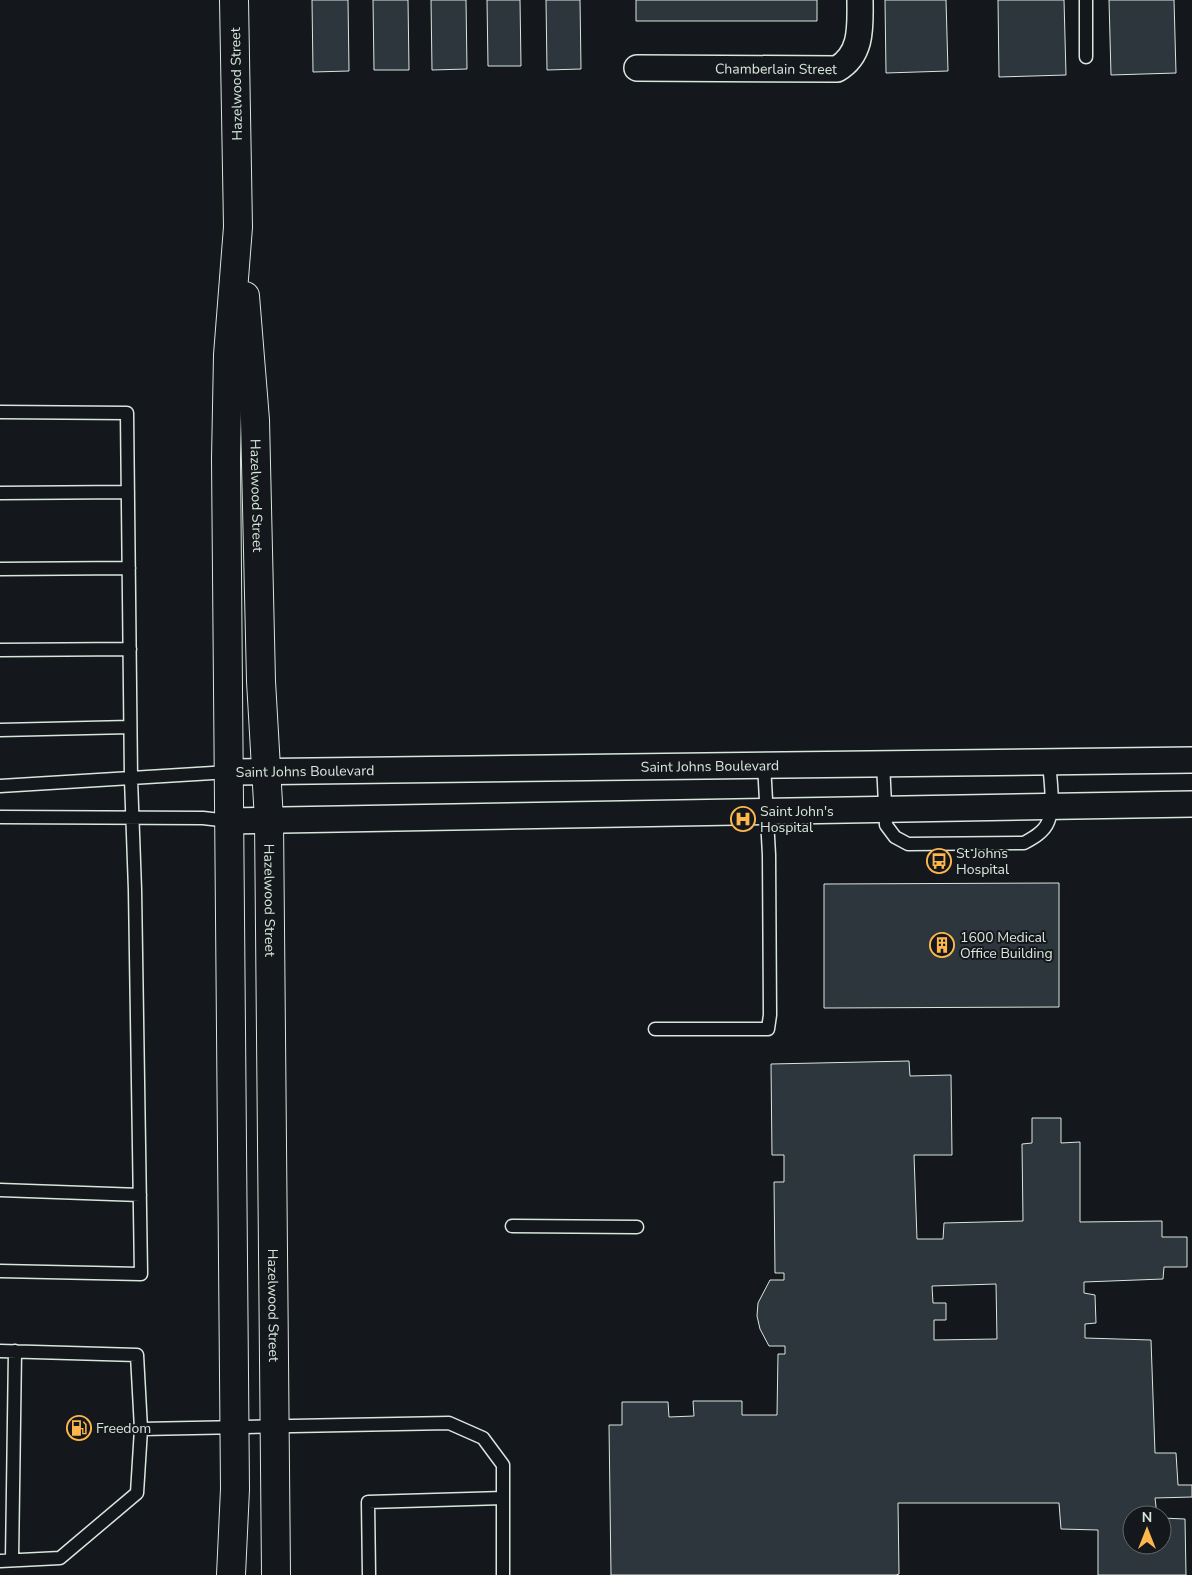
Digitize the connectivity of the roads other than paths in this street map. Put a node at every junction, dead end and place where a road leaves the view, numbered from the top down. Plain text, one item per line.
1 (234, 0) edge
2 (860, 0) edge
3 (1086, 0) edge
4 (1086, 57) dead end
5 (637, 68) dead end
6 (238, 227) junction
7 (0, 412) edge
8 (128, 492) junction
9 (0, 494) edge
10 (129, 568) junction
11 (0, 569) edge
12 (130, 649) junction
13 (0, 650) edge
14 (130, 727) junction
15 (0, 730) edge
16 (1192, 760) edge
17 (1049, 762) junction
18 (883, 763) junction
19 (764, 764) junction
20 (268, 771) junction
21 (229, 772) junction
22 (131, 778) junction
23 (0, 786) edge
24 (1192, 804) edge
25 (1051, 806) junction
26 (885, 809) junction
27 (765, 811) junction
28 (0, 817) edge
29 (132, 818) junction
30 (269, 820) junction
31 (229, 821) junction
32 (655, 1029) dead end
33 (0, 1190) edge
34 (140, 1195) junction
35 (512, 1226) dead end
36 (637, 1227) dead end
37 (0, 1271) edge
38 (0, 1351) edge
39 (15, 1351) junction
40 (234, 1426) junction
41 (274, 1426) junction
42 (141, 1429) junction
43 (503, 1498) junction
44 (6, 1561) edge
45 (231, 1575) edge
46 (276, 1575) edge
47 (369, 1575) edge
48 (503, 1575) edge

1 - 6 street, Hazelwood Street
2 - 5 street, Chamberlain Street
3 - 4 lane
6 - 20 street, Hazelwood Street
6 - 21 street, Hazelwood Street
7 - 8 lane
8 - 9 lane
8 - 10 lane
10 - 11 lane
10 - 12 lane
12 - 13 lane
12 - 14 lane
14 - 15 lane
14 - 22 lane
16 - 17 street, Saint Johns Boulevard
17 - 18 street, Saint Johns Boulevard
17 - 25 lane
18 - 19 street, Saint Johns Boulevard
18 - 26 lane
19 - 20 street, Saint Johns Boulevard
19 - 27 lane
20 - 21 street, Saint Johns Boulevard
20 - 30 street, Hazelwood Street
21 - 22 lane
21 - 31 street, Hazelwood Street
22 - 23 lane
22 - 29 lane
24 - 25 street
25 - 26 street
25 - 26 lane
26 - 27 street
27 - 30 street
27 - 32 lane
28 - 29 lane
29 - 31 lane
29 - 34 lane
30 - 31 street
30 - 41 street, Hazelwood Street
31 - 40 street, Hazelwood Street
33 - 34 lane
34 - 37 lane
35 - 36 lane
38 - 39 lane
39 - 42 lane
39 - 44 lane
40 - 41 lane
40 - 42 lane
40 - 45 street, Hazelwood Street
41 - 43 lane
41 - 46 street, Hazelwood Street
42 - 44 lane
43 - 47 lane
43 - 48 lane

